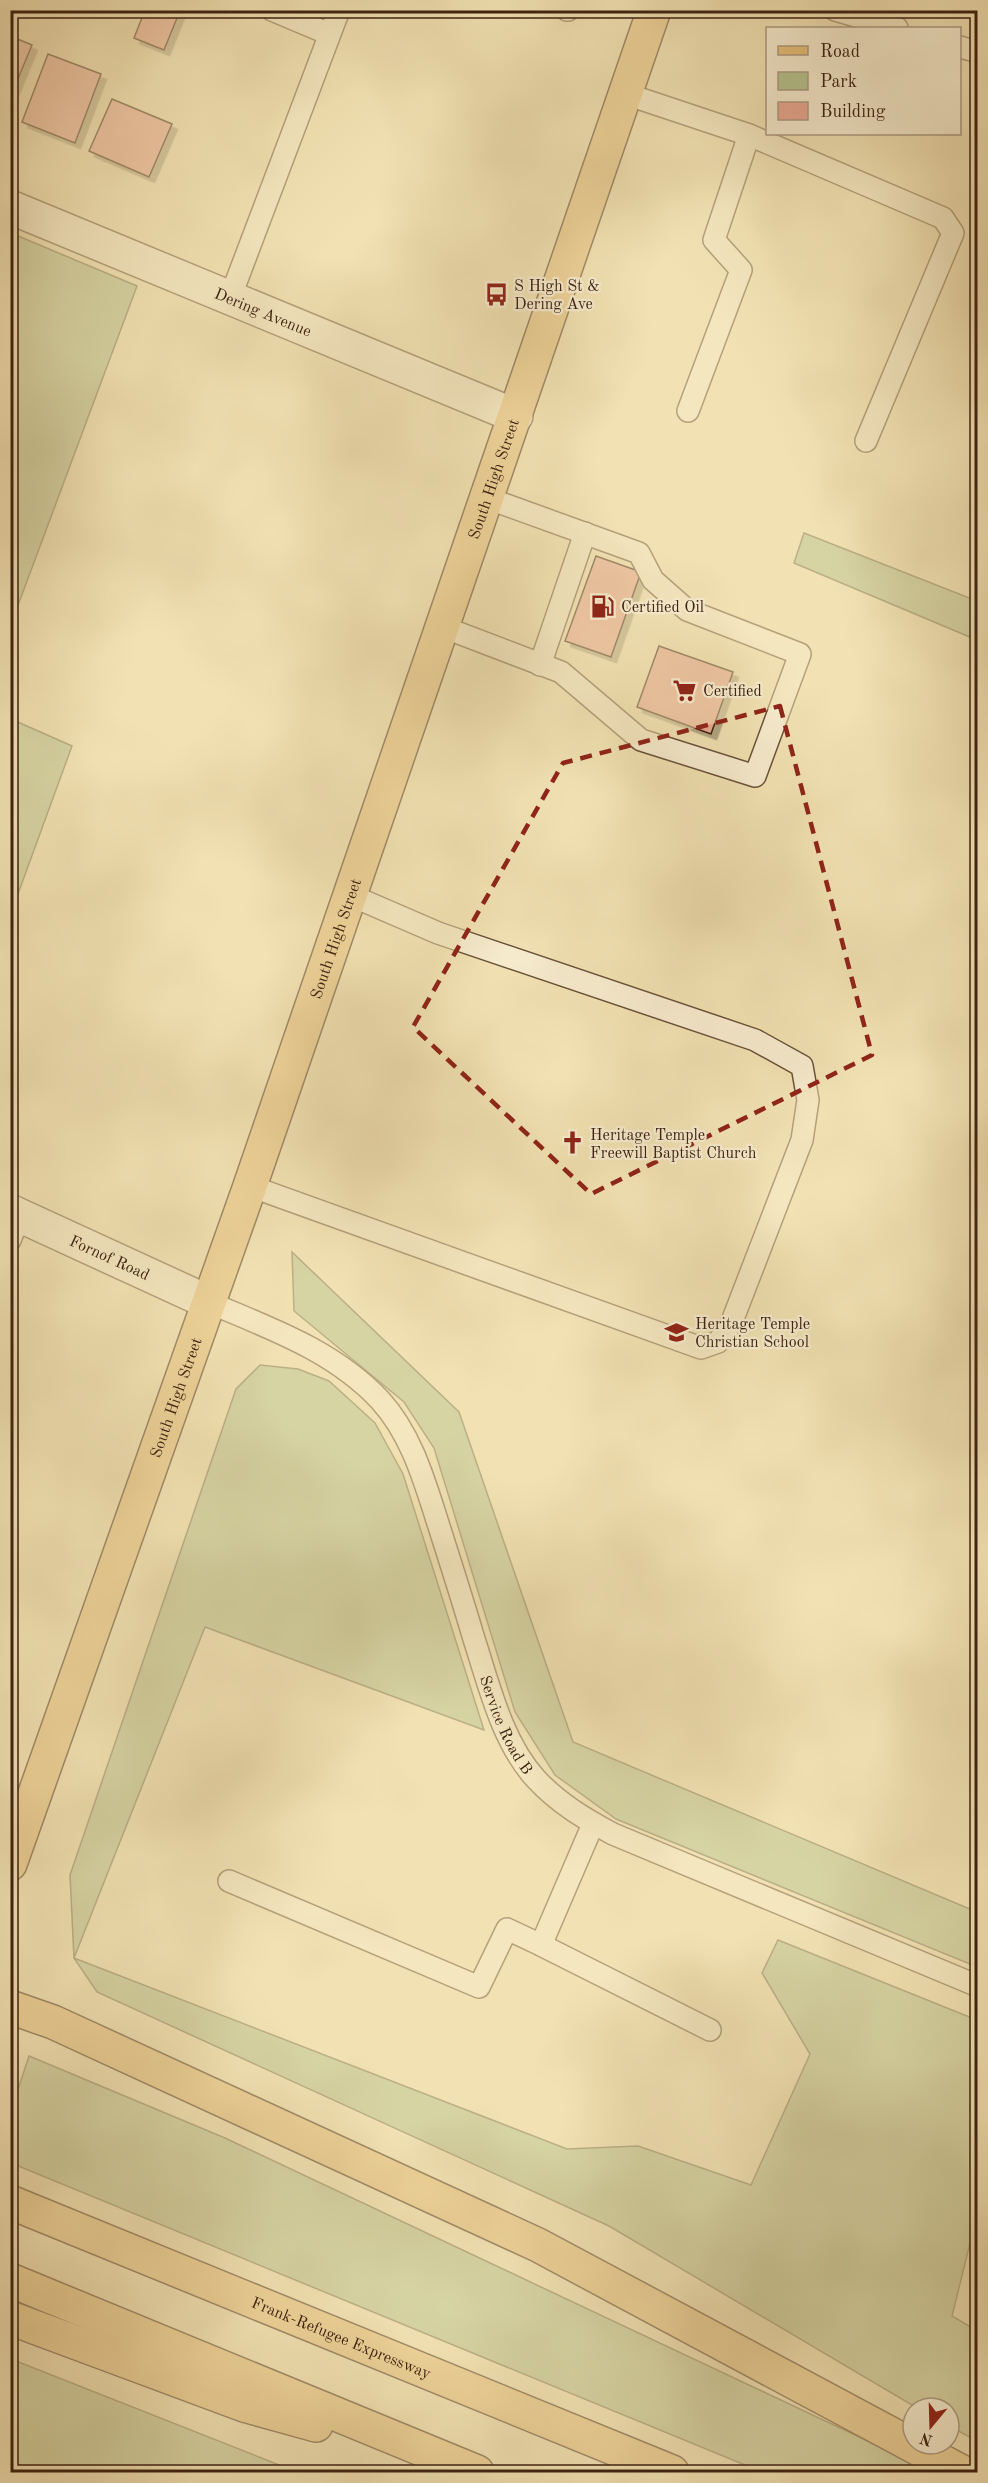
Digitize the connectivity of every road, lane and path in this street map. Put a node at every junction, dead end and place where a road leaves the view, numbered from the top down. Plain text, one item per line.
1 (272, 10) edge
2 (339, 10) edge
3 (654, 10) edge
4 (836, 10) edge
5 (894, 27) edge
6 (329, 34) junction
7 (961, 47) edge
8 (978, 52) edge
9 (626, 94) junction
10 (749, 135) junction
11 (10, 207) edge
12 (230, 298) junction
13 (688, 411) dead end
14 (516, 416) junction
15 (866, 441) dead end
16 (488, 498) junction
17 (585, 533) junction
18 (443, 627) junction
19 (540, 665) junction
20 (350, 895) junction
21 (250, 1186) junction
22 (14, 1222) edge
23 (208, 1302) junction
24 (593, 1824) junction
25 (10, 1864) edge
26 (229, 1881) dead end
27 (541, 1945) junction
28 (978, 1986) edge
29 (10, 2007) edge
30 (710, 2030) dead end
31 (10, 2202) edge
32 (10, 2280) edge
33 (10, 2318) edge
34 (445, 2459) junction
35 (477, 2472) edge
36 (672, 2472) edge
37 (962, 2472) edge

1 - 6 lane
2 - 6 lane
3 - 9 main road, South High Street
4 - 5 lane
6 - 12 lane
7 - 8 lane
9 - 10 lane
9 - 14 main road, South High Street
10 - 13 lane
10 - 15 lane
11 - 12 street, Dering Avenue
12 - 14 street, Dering Avenue
14 - 16 main road, South High Street
16 - 17 lane
16 - 18 main road, South High Street
17 - 19 lane
17 - 19 lane
18 - 19 lane
18 - 20 main road, South High Street
20 - 21 main road, South High Street
20 - 21 lane
21 - 23 main road, South High Street
22 - 23 street, Fornof Road
23 - 24 lane, Service Road B
23 - 25 main road, South High Street
24 - 27 lane
24 - 28 lane, Service Road B
26 - 27 lane
27 - 30 lane
29 - 37 main road
31 - 36 main road, Frank-Refugee Expressway
32 - 34 main road
33 - 34 main road
34 - 35 main road

